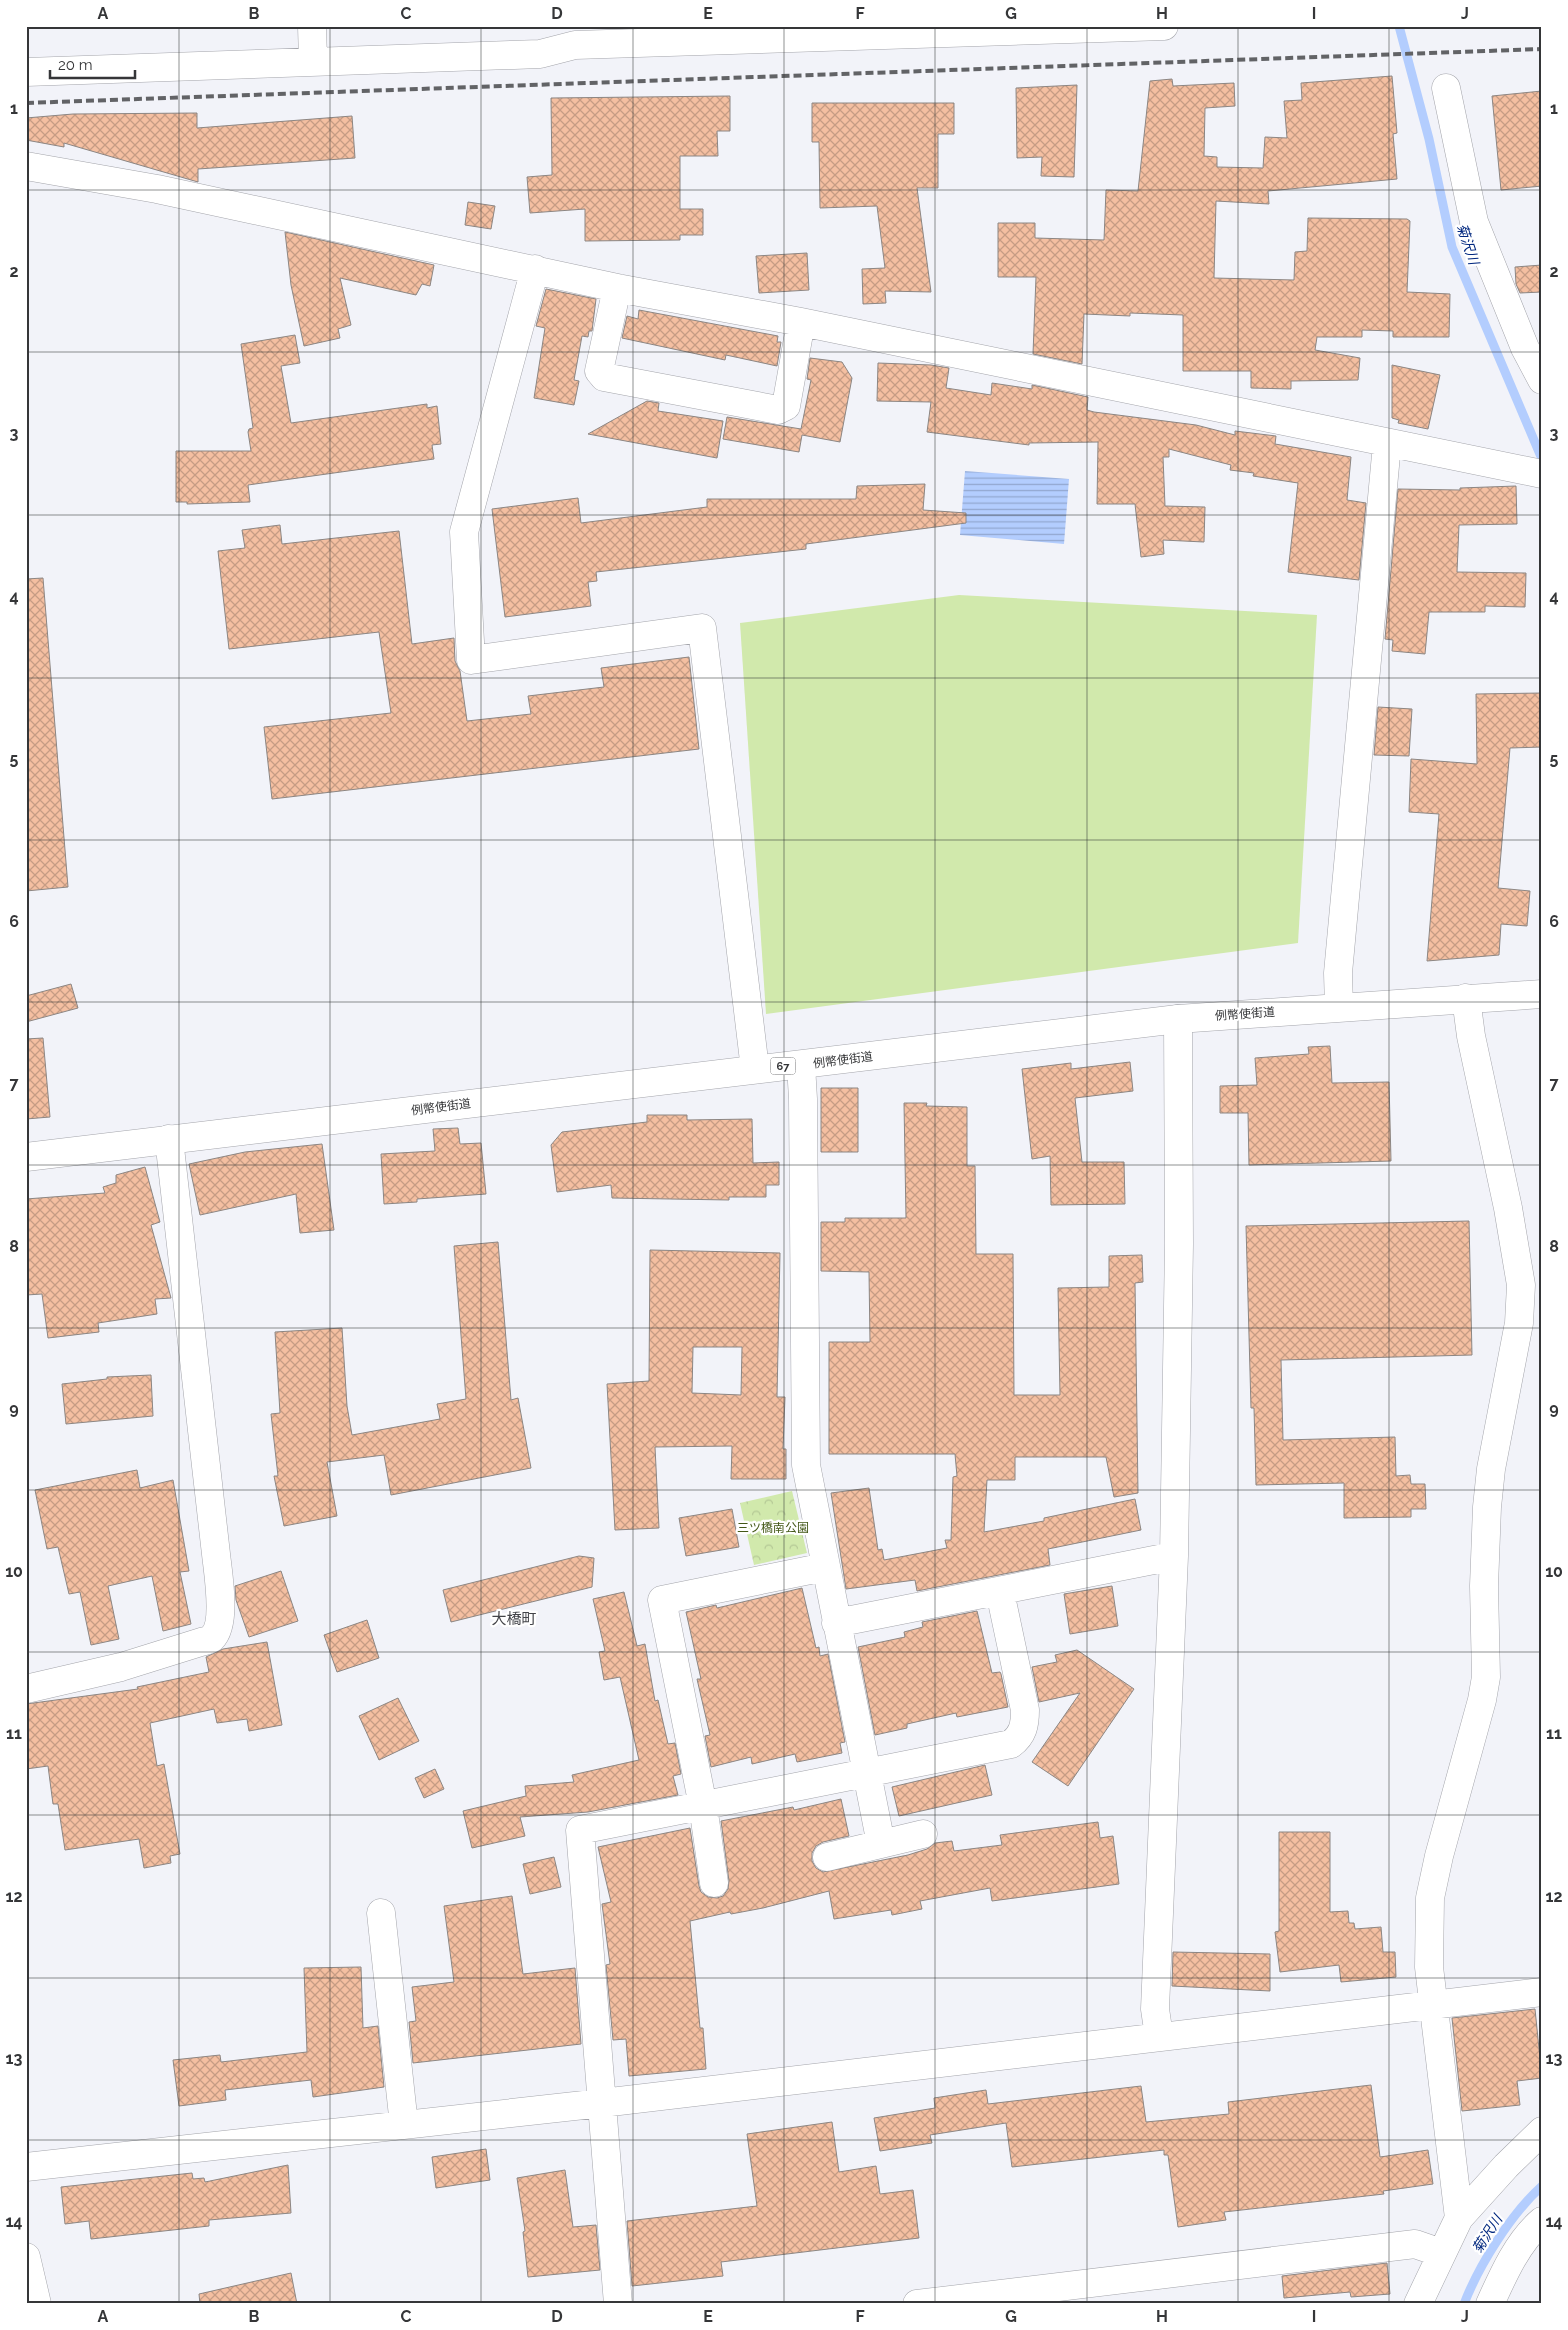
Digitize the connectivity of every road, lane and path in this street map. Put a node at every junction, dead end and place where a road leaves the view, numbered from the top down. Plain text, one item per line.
1 (312, 26) edge
2 (1164, 26) edge
3 (1071, 28) edge
4 (313, 60) junction
5 (26, 72) edge
6 (1446, 88) dead end
7 (26, 166) edge
8 (535, 268) junction
9 (617, 288) junction
10 (802, 322) junction
11 (1542, 380) edge
12 (1387, 444) junction
13 (1534, 472) edge
14 (1542, 994) edge
15 (1466, 998) junction
16 (1339, 1006) junction
17 (1178, 1019) junction
18 (801, 1065) junction
19 (756, 1069) junction
20 (169, 1139) junction
21 (26, 1157) edge
22 (1174, 1556) junction
23 (825, 1567) junction
24 (1000, 1592) junction
25 (836, 1623) junction
26 (26, 1689) edge
27 (868, 1773) junction
28 (703, 1806) junction
29 (923, 1834) dead end
30 (881, 1844) junction
31 (826, 1857) dead end
32 (714, 1884) dead end
33 (382, 1913) dead end
34 (1542, 1992) edge
35 (1432, 2004) junction
36 (1159, 2036) junction
37 (602, 2103) junction
38 (404, 2125) junction
39 (1542, 2132) edge
40 (26, 2166) edge
41 (1459, 2218) junction
42 (1542, 2221) edge
43 (1440, 2253) junction
44 (26, 2257) edge
45 (37, 2304) edge
46 (618, 2304) edge
47 (917, 2304) edge
48 (1418, 2304) edge
49 (1490, 2304) edge

1 - 4 street
2 - 3 street
3 - 4 street
4 - 5 street
6 - 11 street
7 - 8 street
8 - 9 street
8 - 19 street
9 - 10 street
9 - 10 street
10 - 12 street
12 - 13 street
12 - 16 street
14 - 15 street, 例幣使街道 / 67
15 - 16 street, 例幣使街道 / 67
15 - 35 street
16 - 17 street, 例幣使街道 / 67
17 - 18 street, 例幣使街道 / 67
17 - 22 street
18 - 19 street, 例幣使街道 / 67
18 - 23 street
19 - 20 street, 例幣使街道 / 67
20 - 21 street, 例幣使街道 / 67
20 - 26 street
22 - 24 street
22 - 36 street
23 - 25 street
23 - 28 street
24 - 25 street
24 - 27 street
25 - 27 street
27 - 28 street
27 - 30 street
28 - 32 street
28 - 37 street
29 - 30 street
30 - 31 street
33 - 38 street
34 - 35 street
35 - 36 street
35 - 41 street
36 - 37 street
37 - 38 street
37 - 46 street
38 - 40 street
39 - 41 street
41 - 43 street
42 - 49 street
43 - 47 street
43 - 48 street
44 - 45 street

